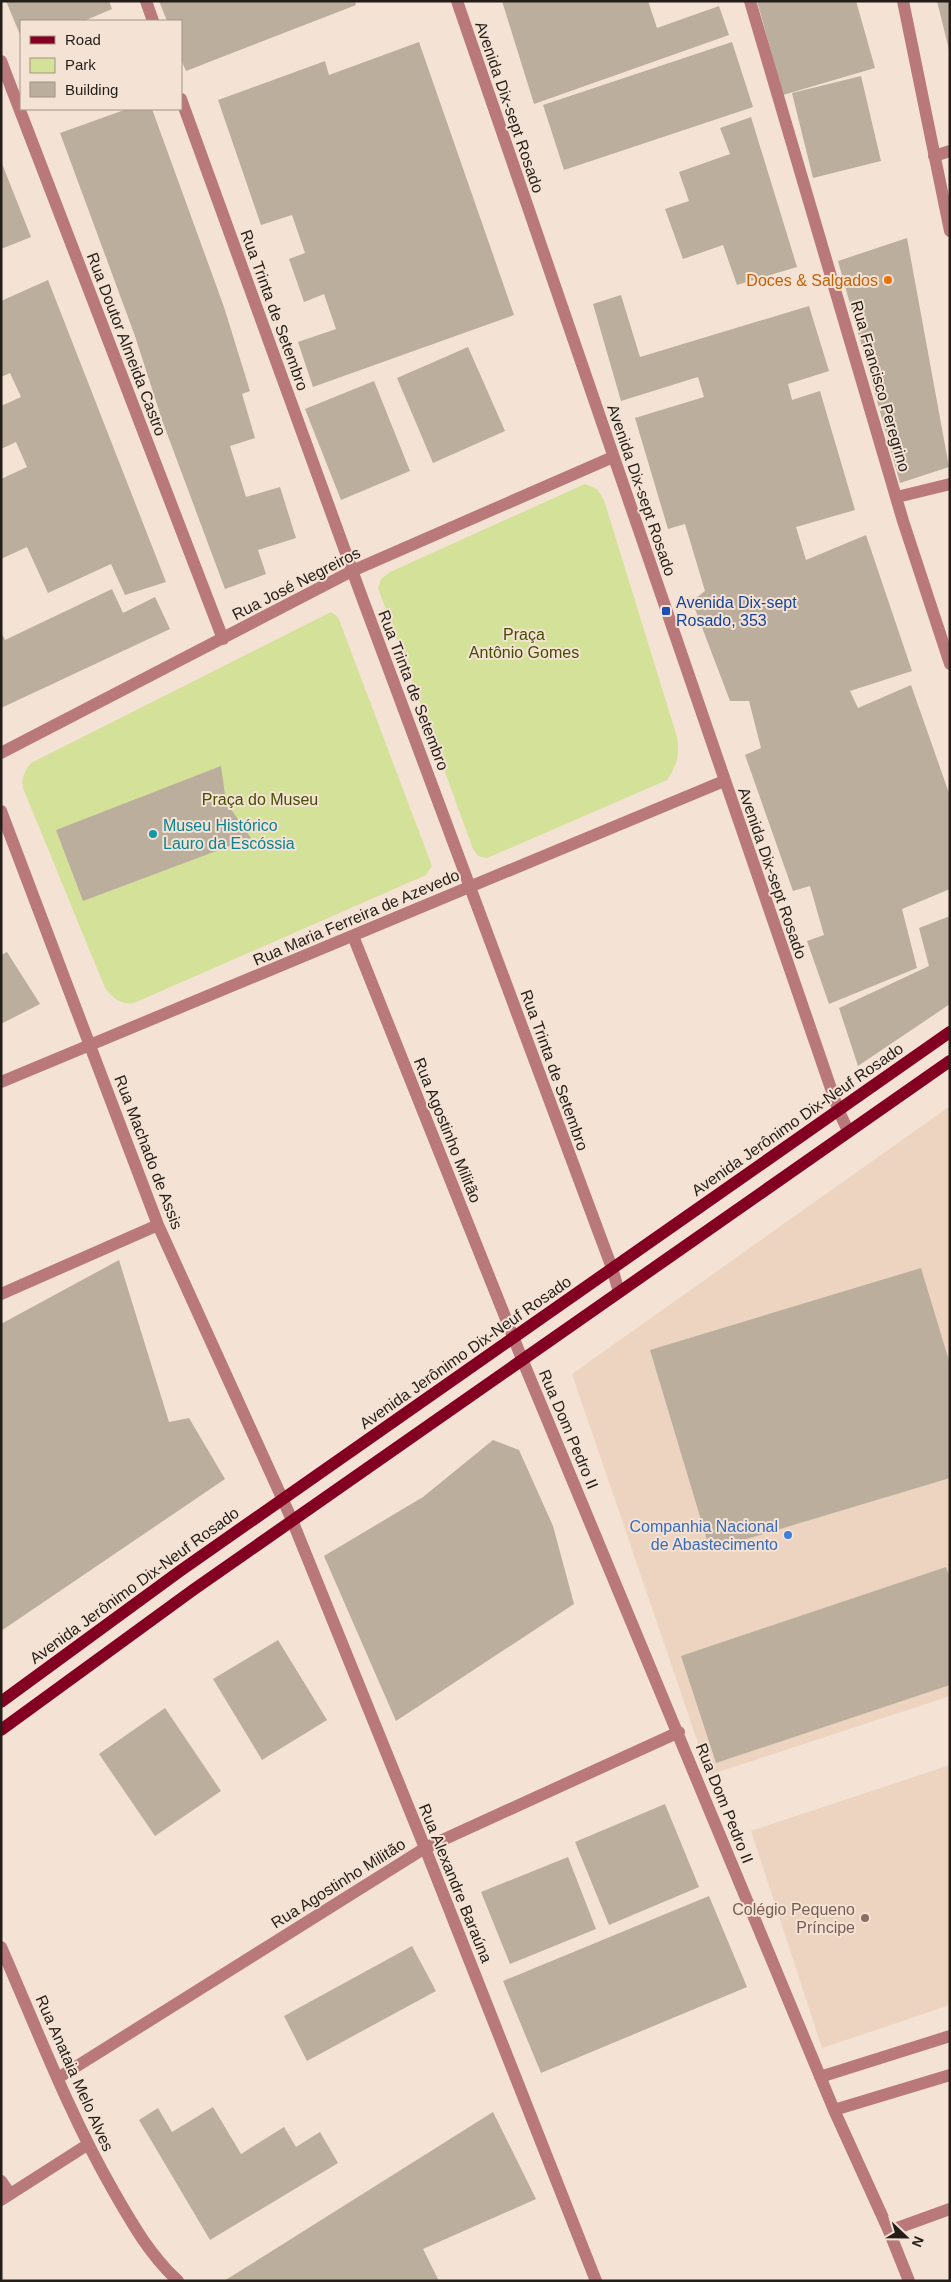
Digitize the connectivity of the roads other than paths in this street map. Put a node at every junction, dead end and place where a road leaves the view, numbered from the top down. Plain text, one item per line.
1 (146, 1) edge
2 (457, 1) edge
3 (750, 1) edge
4 (903, 1) edge
5 (153, 20) edge
6 (1, 61) edge
7 (182, 102) edge
8 (950, 151) edge
9 (934, 156) junction
10 (950, 231) edge
11 (613, 457) junction
12 (950, 484) edge
13 (897, 497) junction
14 (352, 571) junction
15 (222, 639) junction
16 (947, 645) edge
17 (950, 664) edge
18 (1, 753) edge
19 (724, 781) junction
20 (1, 810) edge
21 (470, 887) junction
22 (353, 936) junction
23 (950, 1032) edge
24 (91, 1046) junction
25 (950, 1061) edge
26 (1, 1082) edge
27 (838, 1110) junction
28 (848, 1131) junction
29 (158, 1225) junction
30 (612, 1268) junction
31 (619, 1292) junction
32 (1, 1294) edge
33 (513, 1337) junction
34 (522, 1359) junction
35 (283, 1499) junction
36 (292, 1520) junction
37 (1, 1702) edge
38 (1, 1730) edge
39 (679, 1732) junction
40 (426, 1848) junction
41 (1, 1947) edge
42 (950, 2036) edge
43 (950, 2075) edge
44 (820, 2077) junction
45 (58, 2078) junction
46 (834, 2110) junction
47 (87, 2145) junction
48 (1, 2181) edge
49 (6, 2197) edge
50 (950, 2209) edge
51 (889, 2231) junction
52 (178, 2281) edge
53 (596, 2281) edge
54 (908, 2281) edge

1 - 5 street
2 - 11 street, Avenida Dix-sept Rosado
3 - 13 street, Rua Francisco Peregrino
4 - 9 street
6 - 15 street, Rua Doutor Almeida Castro
7 - 14 street, Rua Trinta de Setembro
8 - 9 street
9 - 10 street
11 - 14 street, Rua José Negreiros
11 - 19 street, Avenida Dix-sept Rosado
12 - 13 street
13 - 16 street, Rua Francisco Peregrino
14 - 15 street, Rua José Negreiros
14 - 21 street, Rua Trinta de Setembro
15 - 18 street, Rua José Negreiros
16 - 17 street, Rua Francisco Peregrino
19 - 21 street, Rua Maria Ferreira de Azevedo
19 - 27 street, Avenida Dix-sept Rosado
20 - 24 street, Rua Machado de Assis
21 - 22 street, Rua Maria Ferreira de Azevedo
21 - 30 street, Rua Trinta de Setembro
22 - 24 street, Rua Maria Ferreira de Azevedo
22 - 33 street, Rua Agostinho Militão
23 - 27 main road, Avenida Jerônimo Dix-Neuf Rosado
24 - 26 street, Rua Maria Ferreira de Azevedo
24 - 29 street, Rua Machado de Assis
25 - 28 main road
27 - 28 street, Avenida Dix-sept Rosado
27 - 30 main road, Avenida Jerônimo Dix-Neuf Rosado
28 - 31 main road
29 - 32 street
29 - 35 street, Rua Machado de Assis
30 - 31 street, Rua Trinta de Setembro
30 - 33 main road, Avenida Jerônimo Dix-Neuf Rosado
31 - 34 main road
33 - 34 street, Rua Dom Pedro II
33 - 35 main road, Avenida Jerônimo Dix-Neuf Rosado
34 - 36 main road
34 - 39 street, Rua Dom Pedro II
35 - 36 street, Rua Alexandre Baraúna
35 - 37 main road, Avenida Jerônimo Dix-Neuf Rosado
36 - 38 main road
36 - 40 street, Rua Alexandre Baraúna
39 - 40 street, Rua Agostinho Militão
39 - 44 street, Rua Dom Pedro II
40 - 45 street, Rua Agostinho Militão
40 - 53 street, Rua Alexandre Baraúna
41 - 45 street, Rua Anataia Melo Alves
42 - 44 street
43 - 46 street
44 - 46 street, Rua Dom Pedro II
45 - 47 street, Rua Anataia Melo Alves
46 - 51 street, Rua Dom Pedro II
47 - 49 street
47 - 52 street, Rua Anataia Melo Alves
48 - 49 street
50 - 51 street
51 - 54 street, Rua Dom Pedro II

